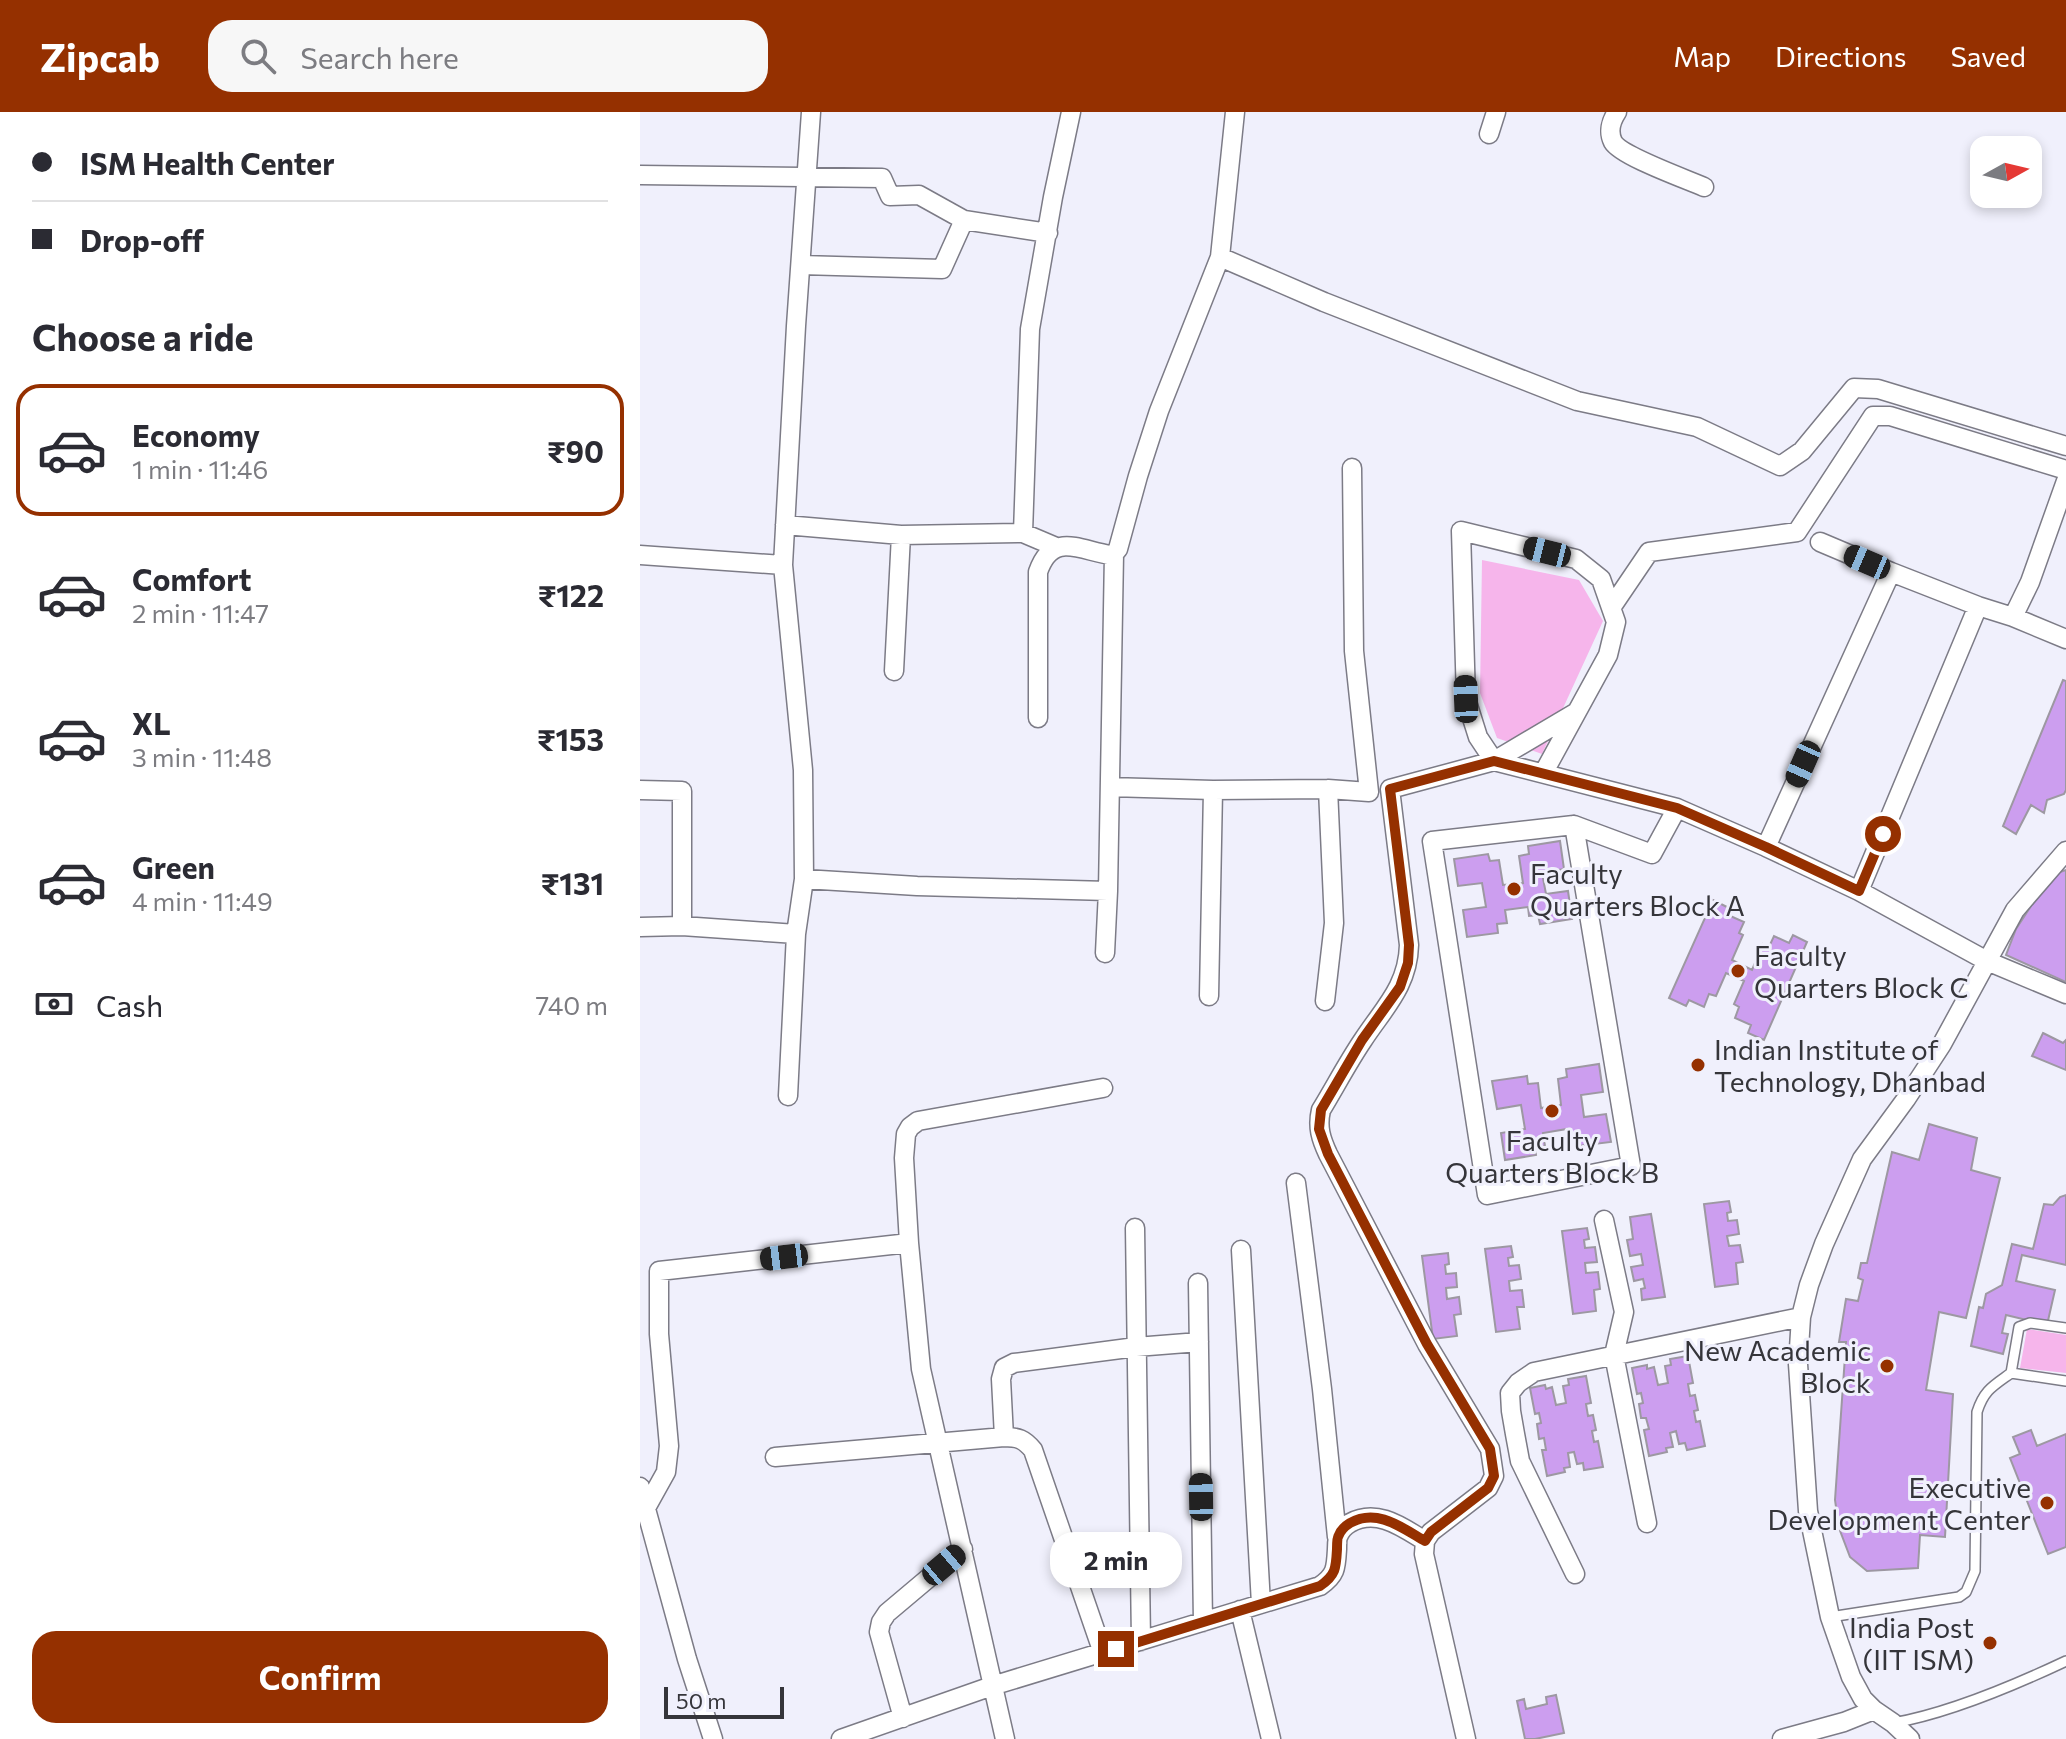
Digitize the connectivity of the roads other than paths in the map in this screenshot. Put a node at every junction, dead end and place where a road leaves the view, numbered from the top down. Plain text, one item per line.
1 (811, 112) edge
2 (1071, 112) edge
3 (1235, 112) edge
4 (1496, 112) edge
5 (1617, 112) edge
6 (1489, 134) dead end
7 (640, 175) edge
8 (807, 177) junction
9 (1704, 187) dead end
10 (964, 220) junction
11 (1048, 233) junction
12 (1220, 257) junction
13 (801, 265) junction
14 (2066, 446) edge
15 (1352, 468) dead end
16 (2066, 470) edge
17 (2066, 481) edge
18 (785, 525) junction
19 (1023, 533) junction
20 (901, 535) junction
21 (1820, 542) dead end
22 (1056, 547) junction
23 (1114, 554) junction
24 (640, 555) edge
25 (783, 565) junction
26 (1891, 572) junction
27 (1978, 606) junction
28 (1611, 608) junction
29 (2013, 617) junction
30 (2066, 639) edge
31 (894, 671) dead end
32 (1575, 713) junction
33 (1038, 718) dead end
34 (1494, 761) junction
35 (1544, 772) junction
36 (1110, 787) junction
37 (1328, 789) junction
38 (640, 790) edge
39 (1213, 790) junction
40 (1677, 808) junction
41 (1574, 825) junction
42 (1766, 847) junction
43 (2066, 851) edge
44 (804, 879) junction
45 (1108, 891) junction
46 (1859, 891) junction
47 (682, 926) junction
48 (640, 927) edge
49 (796, 934) junction
50 (1105, 953) dead end
51 (1987, 961) junction
52 (2066, 994) edge
53 (1209, 996) dead end
54 (1325, 1001) dead end
55 (1103, 1088) dead end
56 (788, 1096) dead end
57 (1296, 1183) dead end
58 (1604, 1220) dead end
59 (1135, 1228) dead end
60 (909, 1243) junction
61 (1241, 1250) dead end
62 (1198, 1283) dead end
63 (1801, 1317) junction
64 (2066, 1328) edge
65 (1199, 1342) junction
66 (1136, 1347) junction
67 (1614, 1355) junction
68 (2011, 1373) junction
69 (2066, 1381) edge
70 (1004, 1437) junction
71 (939, 1444) junction
72 (775, 1457) dead end
73 (640, 1487) edge
74 (646, 1508) junction
75 (1647, 1523) dead end
76 (1337, 1537) junction
77 (1425, 1541) junction
78 (963, 1549) junction
79 (1575, 1574) dead end
80 (1261, 1604) junction
81 (1240, 1610) junction
82 (1830, 1617) junction
83 (1203, 1622) junction
84 (1141, 1641) junction
85 (1103, 1653) junction
86 (2066, 1661) edge
87 (992, 1686) junction
88 (1874, 1710) junction
89 (903, 1718) junction
90 (1893, 1723) junction
91 (713, 1739) edge
92 (841, 1739) edge
93 (1005, 1739) edge
94 (1271, 1739) edge
95 (1466, 1739) edge
96 (1782, 1739) edge
97 (1910, 1739) edge

1 - 8 street
2 - 11 street
3 - 12 street
4 - 6 street
5 - 9 street
7 - 8 street
8 - 10 street
8 - 13 street
10 - 11 street
10 - 13 street
11 - 19 street
12 - 14 street
12 - 23 street
13 - 18 street
15 - 37 street
16 - 28 street
17 - 29 street
18 - 20 street
18 - 25 street
19 - 20 street
19 - 22 street
20 - 31 street
21 - 26 street
22 - 23 street
22 - 33 street
23 - 36 street
24 - 25 street
25 - 44 street
26 - 27 street
26 - 42 street
27 - 29 street
27 - 46 street
28 - 32 street
28 - 34 street
29 - 30 street
32 - 34 street
32 - 35 street
34 - 35 street
34 - 77 street
35 - 40 street
36 - 39 street
36 - 45 street
37 - 39 street
37 - 54 street
38 - 47 street
39 - 53 street
40 - 41 street
40 - 42 street
41 - 41 street
42 - 46 street
43 - 51 street
44 - 45 street
44 - 49 street
45 - 50 street
46 - 51 street
47 - 48 street
47 - 49 street
49 - 56 street
51 - 52 street
51 - 63 street
55 - 60 street
57 - 76 street
58 - 67 street
59 - 66 street
60 - 71 street
60 - 74 street
61 - 80 street
62 - 65 street
63 - 67 street
63 - 82 street
64 - 68 lane
65 - 66 street
65 - 83 street
66 - 70 street
66 - 84 street
67 - 75 street
67 - 79 street
68 - 69 lane
68 - 82 lane
70 - 71 street
70 - 85 street
71 - 72 street
71 - 78 street
73 - 74 street
74 - 91 street
76 - 77 street
76 - 80 street
77 - 95 street
78 - 87 street
78 - 89 street
80 - 81 street
81 - 83 street
81 - 94 street
82 - 88 street
83 - 84 street
84 - 85 street
85 - 87 street
86 - 90 lane
87 - 89 street
87 - 93 street
88 - 90 street
88 - 96 street
89 - 92 street
90 - 97 street

